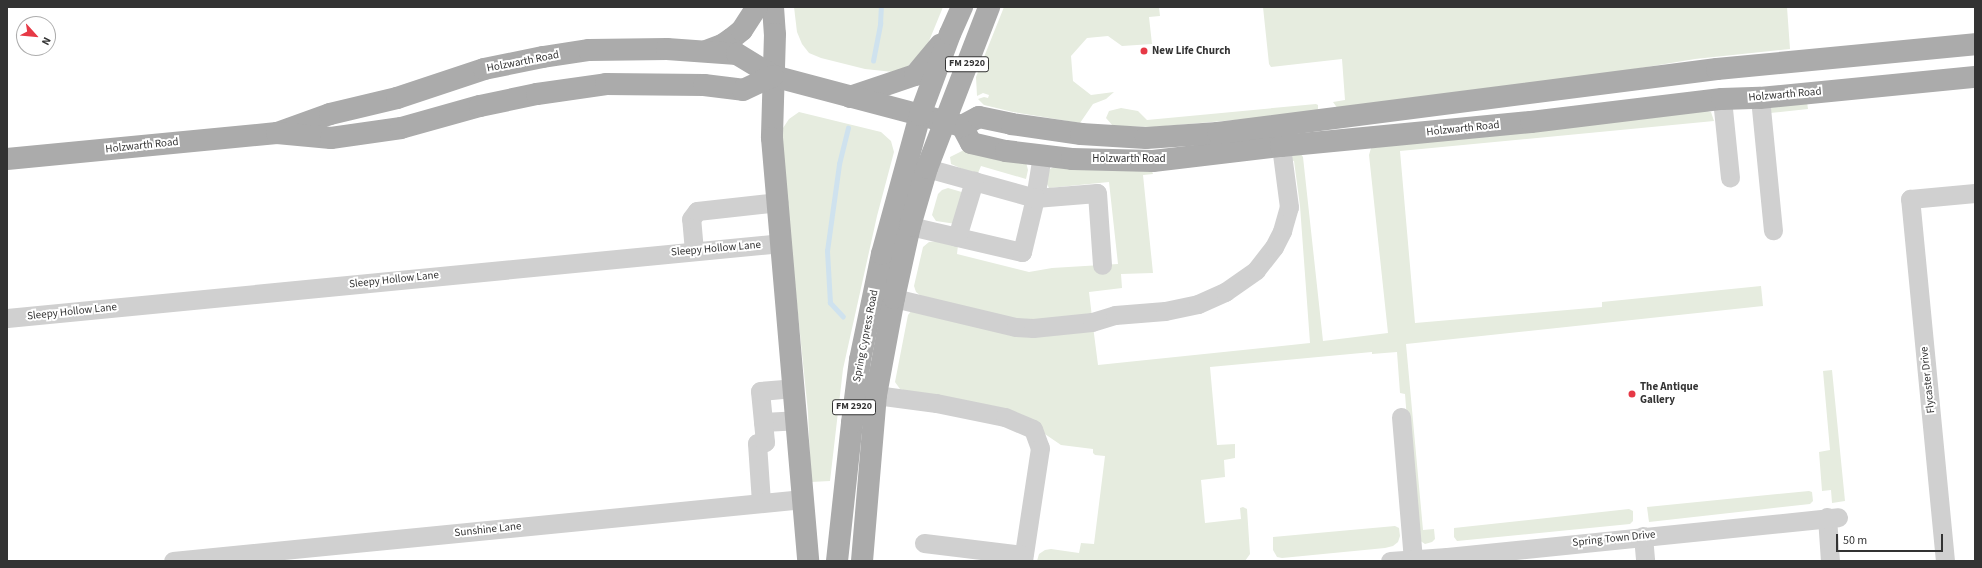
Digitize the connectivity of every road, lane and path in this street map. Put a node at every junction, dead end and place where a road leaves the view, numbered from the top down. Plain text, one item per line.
1 (757, 7) edge
2 (773, 7) edge
3 (962, 7) edge
4 (990, 7) edge
5 (950, 34) junction
6 (1975, 44) edge
7 (706, 51) junction
8 (1717, 69) junction
9 (773, 76) junction
10 (1975, 77) edge
11 (850, 98) junction
12 (1760, 98) junction
13 (1722, 99) junction
14 (920, 115) junction
15 (1327, 119) junction
16 (953, 123) junction
17 (276, 133) junction
18 (1329, 142) junction
19 (1281, 146) junction
20 (1042, 155) junction
21 (7, 160) edge
22 (927, 168) junction
23 (1730, 178) dead end
24 (974, 180) junction
25 (1975, 193) edge
26 (1035, 198) junction
27 (779, 202) junction
28 (910, 226) junction
29 (1773, 230) dead end
30 (957, 237) junction
31 (781, 243) junction
32 (694, 251) junction
33 (1102, 265) dead end
34 (894, 298) junction
35 (7, 318) edge
36 (793, 388) junction
37 (876, 395) junction
38 (1401, 417) dead end
39 (796, 420) junction
40 (763, 422) junction
41 (848, 457) junction
42 (803, 499) junction
43 (761, 502) junction
44 (1643, 536) junction
45 (924, 543) dead end
46 (1024, 551) edge
47 (1414, 558) junction
48 (1459, 558) edge
49 (173, 561) edge
50 (808, 561) edge
51 (837, 561) edge
52 (851, 561) edge
53 (862, 561) edge
54 (1390, 561) edge
55 (1645, 561) edge
56 (1830, 561) edge
57 (1945, 561) edge

1 - 7 main road
2 - 9 main road
3 - 5 main road, FM 2920 / FM 2920
4 - 16 main road, FM 2920 / FM 2920
5 - 11 main road
5 - 14 main road, FM 2920 / FM 2920
6 - 8 main road, Holzwarth Road
7 - 9 main road, Holzwarth Road
7 - 17 main road, Holzwarth Road
8 - 13 main road
8 - 15 main road, Holzwarth Road
9 - 11 main road, Holzwarth Road
9 - 17 main road, Holzwarth Road
9 - 27 main road
10 - 12 main road, Holzwarth Road
11 - 14 main road, Holzwarth Road
12 - 13 main road, Holzwarth Road
12 - 29 street
13 - 18 main road, Holzwarth Road
13 - 23 street
14 - 16 main road, Holzwarth Road
14 - 41 main road, Spring Cypress Road / FM 2920
15 - 16 main road, Holzwarth Road
15 - 18 main road
16 - 20 main road, Holzwarth Road
16 - 22 main road, Spring Cypress Road / FM 2920
17 - 21 main road, Holzwarth Road
18 - 19 main road, Holzwarth Road
19 - 20 main road, Holzwarth Road
19 - 34 street
20 - 26 street
22 - 24 street
22 - 28 main road, Spring Cypress Road / FM 2920
24 - 26 street
24 - 30 street
25 - 57 street, Flycaster Drive
26 - 30 street
26 - 33 street
27 - 31 main road
27 - 32 street
28 - 30 street
28 - 34 main road, Spring Cypress Road / FM 2920
31 - 32 street, Sleepy Hollow Lane
31 - 36 main road
32 - 35 street, Sleepy Hollow Lane
34 - 37 main road, Spring Cypress Road / FM 2920
36 - 39 main road
36 - 40 street
37 - 46 street
37 - 53 main road, Spring Cypress Road / FM 2920
38 - 47 street
39 - 40 street
39 - 42 main road
40 - 43 street
41 - 51 main road, Spring Cypress Road / FM 2920
41 - 52 main road
42 - 43 street, Sunshine Lane
42 - 50 main road
43 - 49 street, Sunshine Lane
44 - 48 street, Spring Town Drive
44 - 55 street
44 - 56 street, Spring Town Drive
45 - 46 street
47 - 48 street, Spring Town Drive
47 - 54 street, Spring Town Drive

